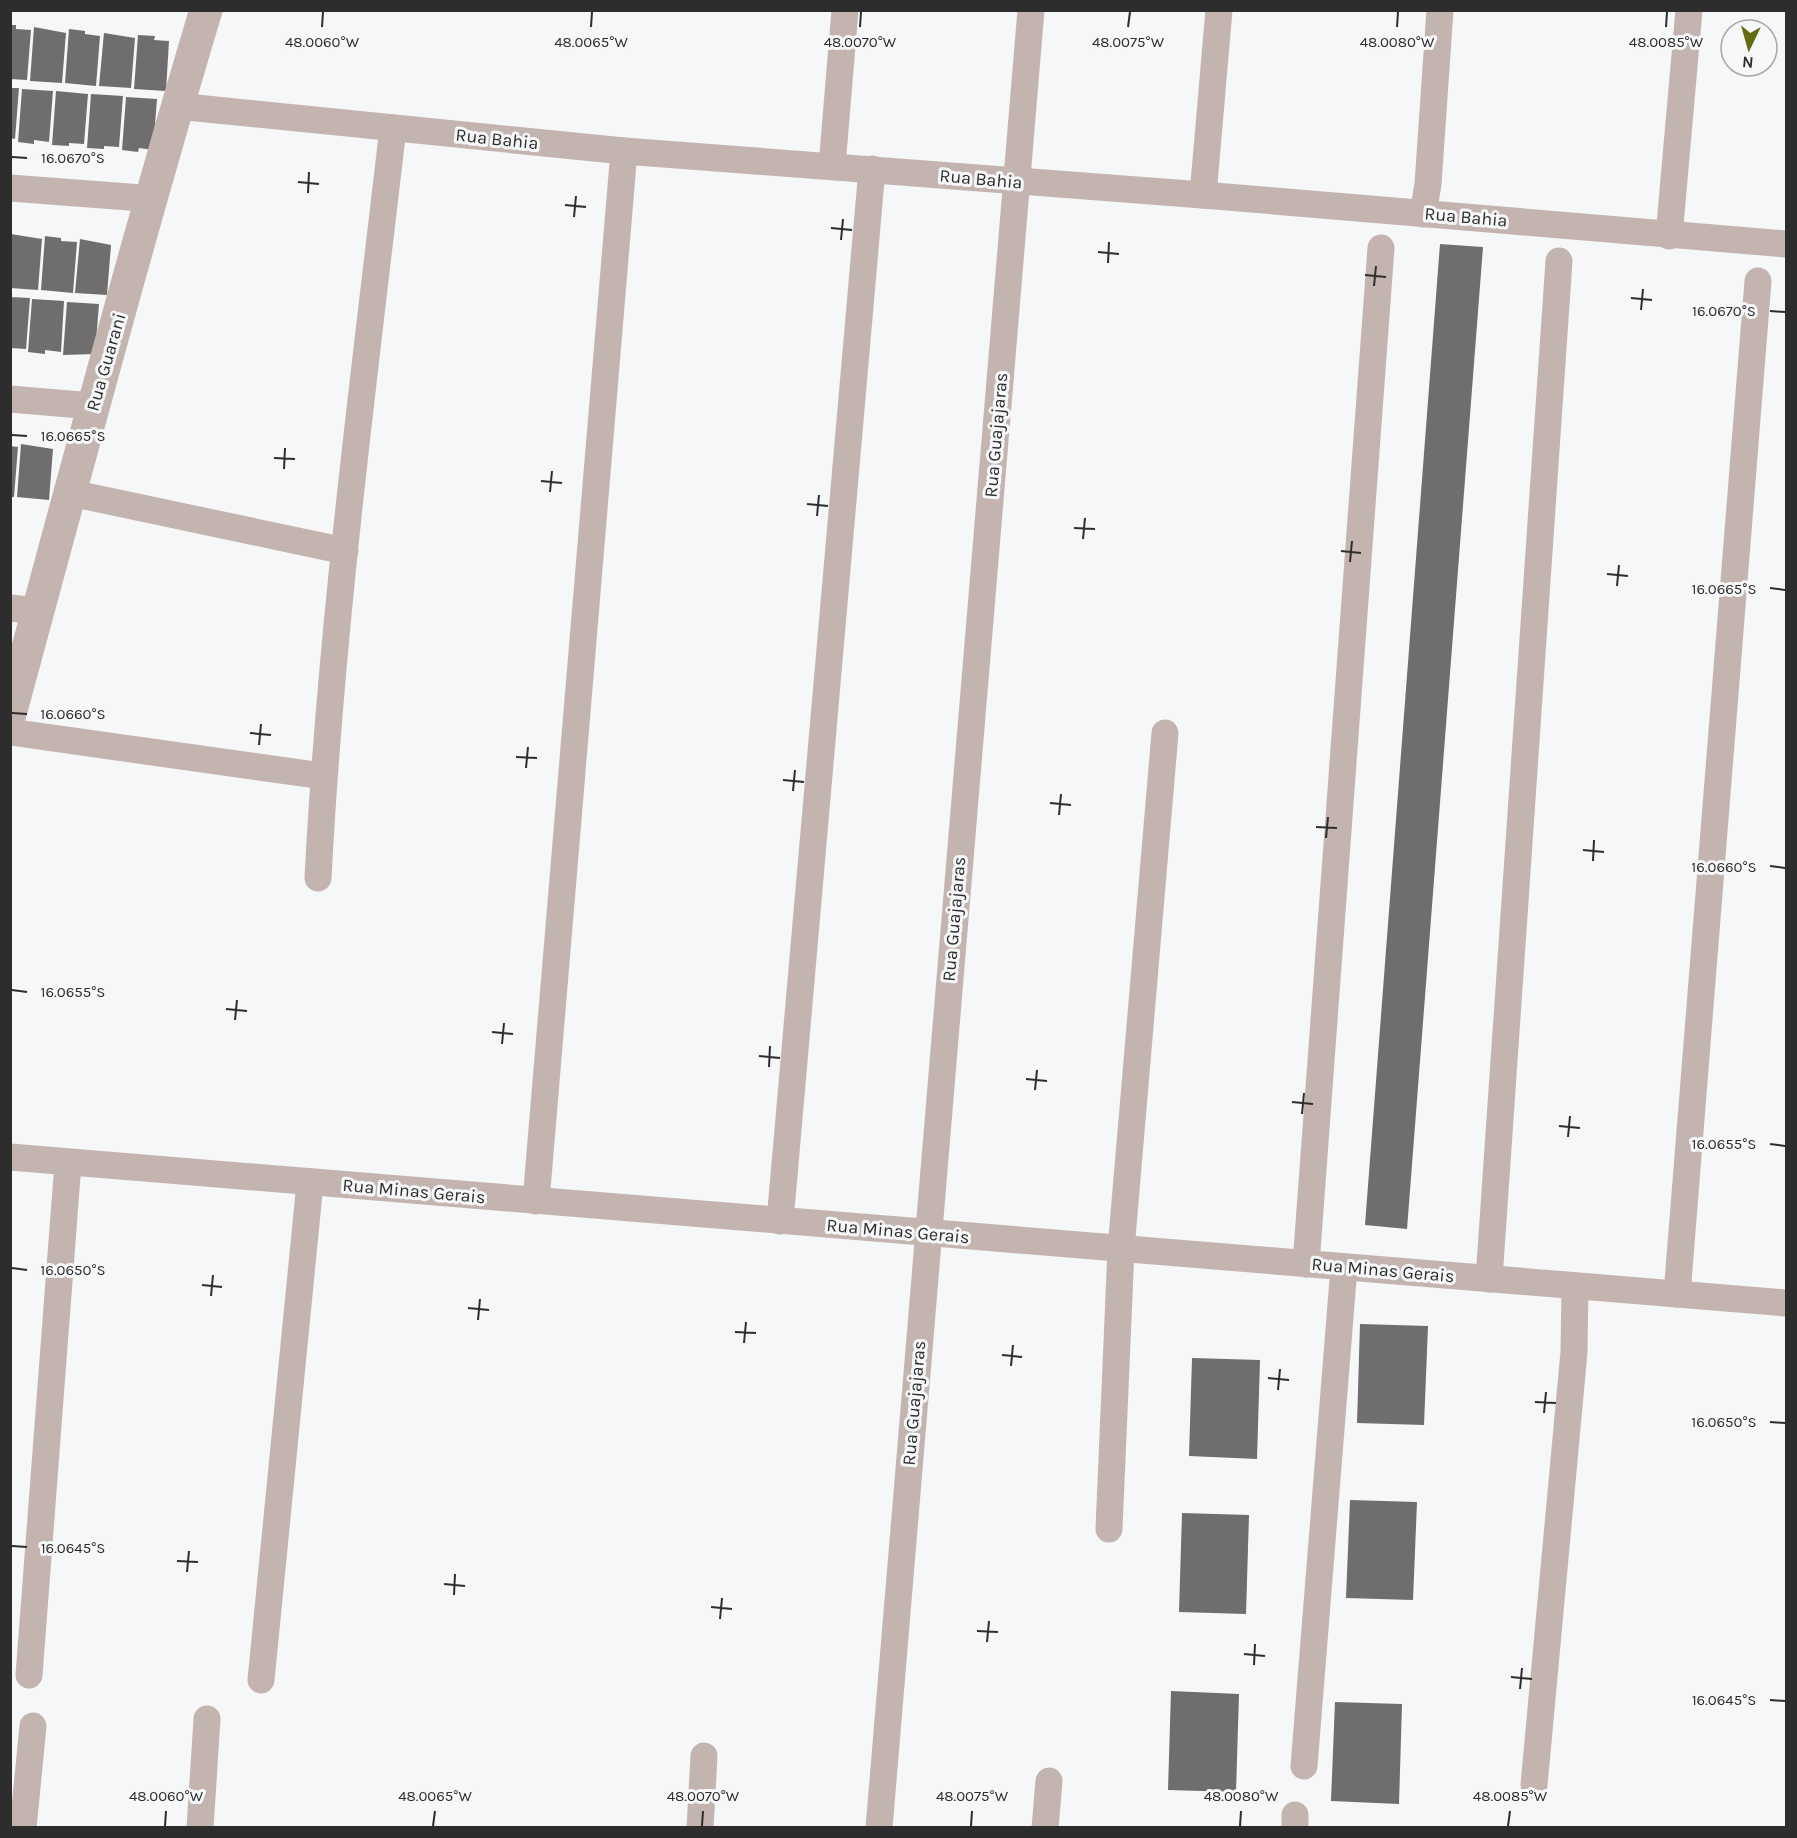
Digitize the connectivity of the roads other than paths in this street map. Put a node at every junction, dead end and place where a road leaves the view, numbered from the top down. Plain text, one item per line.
1 (206, 10) edge
2 (845, 10) edge
3 (1031, 10) edge
4 (1219, 10) edge
5 (1440, 10) edge
6 (1689, 10) edge
7 (177, 106) junction
8 (393, 128) junction
9 (624, 151) junction
10 (832, 166) junction
11 (872, 169) junction
12 (1017, 182) junction
13 (10, 188) edge
14 (1203, 195) junction
15 (152, 202) junction
16 (1423, 214) junction
17 (1669, 236) junction
18 (1786, 244) edge
19 (1381, 248) dead end
20 (1559, 261) dead end
21 (1758, 281) dead end
22 (10, 399) edge
23 (93, 406) junction
24 (71, 493) junction
25 (345, 551) junction
26 (24, 610) edge
27 (10, 714) edge
28 (10, 732) edge
29 (1165, 733) dead end
30 (323, 776) junction
31 (318, 878) dead end
32 (10, 1157) edge
33 (68, 1163) junction
34 (310, 1183) junction
35 (536, 1201) junction
36 (780, 1221) junction
37 (928, 1233) junction
38 (1121, 1249) junction
39 (1306, 1264) junction
40 (1344, 1267) junction
41 (1489, 1279) junction
42 (1575, 1286) junction
43 (1677, 1294) junction
44 (1786, 1303) edge
45 (1109, 1529) dead end
46 (28, 1676) dead end
47 (261, 1680) dead end
48 (207, 1719) dead end
49 (33, 1726) dead end
50 (705, 1756) dead end
51 (1304, 1766) dead end
52 (1049, 1781) dead end
53 (1534, 1785) dead end
54 (23, 1827) edge
55 (200, 1827) edge
56 (700, 1827) edge
57 (879, 1827) edge
58 (1045, 1827) edge

1 - 7 street, Rua Guarani
2 - 10 street
3 - 12 street, Rua Guajajaras
4 - 14 street
5 - 16 street
6 - 17 street
7 - 8 street, Rua Bahia
7 - 15 street, Rua Guarani
8 - 9 street, Rua Bahia
8 - 25 street
9 - 10 street, Rua Bahia
9 - 35 street
10 - 11 street, Rua Bahia
11 - 12 street, Rua Bahia
11 - 36 street
12 - 14 street, Rua Bahia
12 - 37 street, Rua Guajajaras
13 - 15 street
14 - 16 street, Rua Bahia
15 - 23 street, Rua Guarani
16 - 17 street, Rua Bahia
17 - 18 street, Rua Bahia
19 - 39 street
20 - 41 street
21 - 43 street
22 - 23 street
23 - 24 street, Rua Guarani
24 - 25 street
24 - 26 street, Rua Guarani
25 - 30 street
26 - 27 street, Rua Guarani
28 - 30 street
29 - 38 street
30 - 31 street
32 - 33 street, Rua Minas Gerais
33 - 34 street, Rua Minas Gerais
33 - 46 street
34 - 35 street, Rua Minas Gerais
34 - 47 street
35 - 36 street, Rua Minas Gerais
36 - 37 street, Rua Minas Gerais
37 - 38 street, Rua Minas Gerais
37 - 57 street, Rua Guajajaras
38 - 39 street, Rua Minas Gerais
38 - 45 street
39 - 40 street, Rua Minas Gerais
40 - 41 street, Rua Minas Gerais
40 - 51 street
41 - 42 street, Rua Minas Gerais
42 - 43 street, Rua Minas Gerais
42 - 53 street
43 - 44 street, Rua Minas Gerais
48 - 55 street
49 - 54 street
50 - 56 street
52 - 58 street

